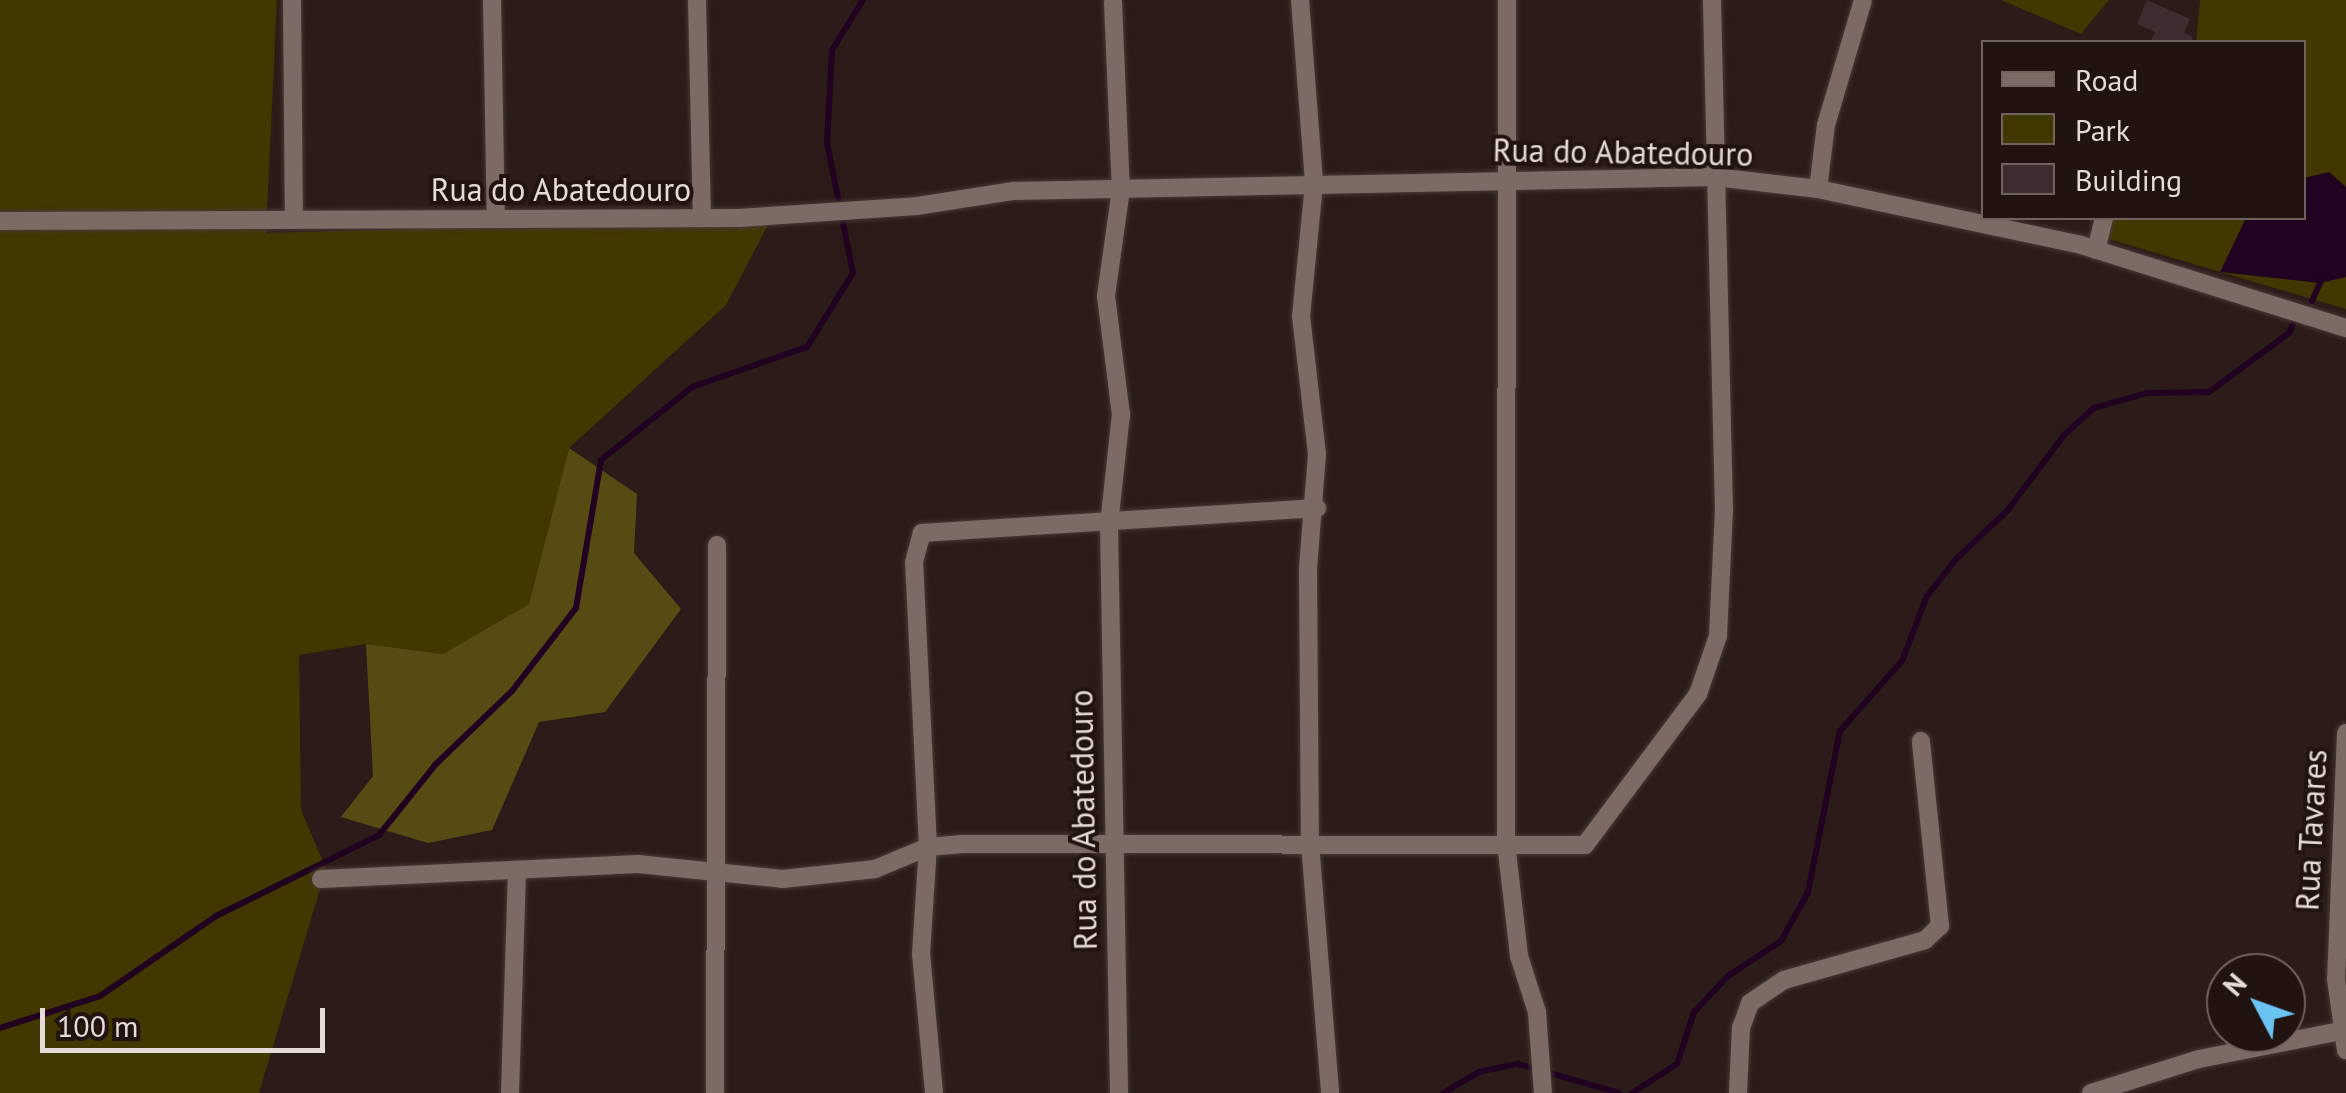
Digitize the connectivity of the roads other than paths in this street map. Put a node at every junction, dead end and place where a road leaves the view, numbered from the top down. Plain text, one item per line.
1 (292, 0) edge
2 (492, 0) edge
3 (696, 0) edge
4 (1300, 0) edge
5 (1508, 0) edge
6 (1712, 0) edge
7 (1862, 0) edge
8 (1113, 2) edge
9 (1716, 177) junction
10 (1506, 180) junction
11 (1314, 184) junction
12 (1818, 188) junction
13 (1121, 189) junction
14 (702, 218) junction
15 (496, 219) junction
16 (294, 220) junction
17 (2104, 220) edge
18 (0, 221) edge
19 (2096, 250) junction
20 (2346, 328) edge
21 (1317, 508) junction
22 (1109, 525) junction
23 (718, 545) dead end
24 (2346, 733) edge
25 (1920, 741) dead end
26 (1119, 840) junction
27 (1310, 843) junction
28 (1506, 844) junction
29 (928, 847) junction
30 (719, 869) junction
31 (516, 870) junction
32 (321, 880) dead end
33 (2344, 1037) edge
34 (510, 1093) edge
35 (715, 1093) edge
36 (934, 1093) edge
37 (1119, 1093) edge
38 (1330, 1093) edge
39 (1543, 1093) edge
40 (1738, 1093) edge
41 (2091, 1093) edge

1 - 16 street
2 - 15 street
3 - 14 street
4 - 11 street
5 - 10 street
6 - 9 street
7 - 12 street
8 - 13 street, Rua do Abatedouro
9 - 10 street, Rua do Abatedouro
9 - 12 street, Rua do Abatedouro
9 - 28 street
10 - 11 street, Rua do Abatedouro
10 - 28 street
11 - 13 street, Rua do Abatedouro
11 - 21 street
12 - 19 street, Rua do Abatedouro
13 - 14 street, Rua do Abatedouro
13 - 22 street, Rua do Abatedouro
14 - 15 street, Rua do Abatedouro
15 - 16 street, Rua do Abatedouro
16 - 18 street, Rua do Abatedouro
17 - 19 street
19 - 20 street, Rua do Abatedouro
21 - 22 street
21 - 27 street
22 - 26 street, Rua do Abatedouro
22 - 29 street
23 - 30 street
24 - 33 street, Rua Tavares
25 - 40 street
26 - 27 street
26 - 29 street
26 - 37 street, Rua do Abatedouro
27 - 28 street
27 - 38 street
28 - 39 street
29 - 30 street
29 - 36 street
30 - 31 street
30 - 35 street
31 - 32 street
31 - 34 street
33 - 41 street

